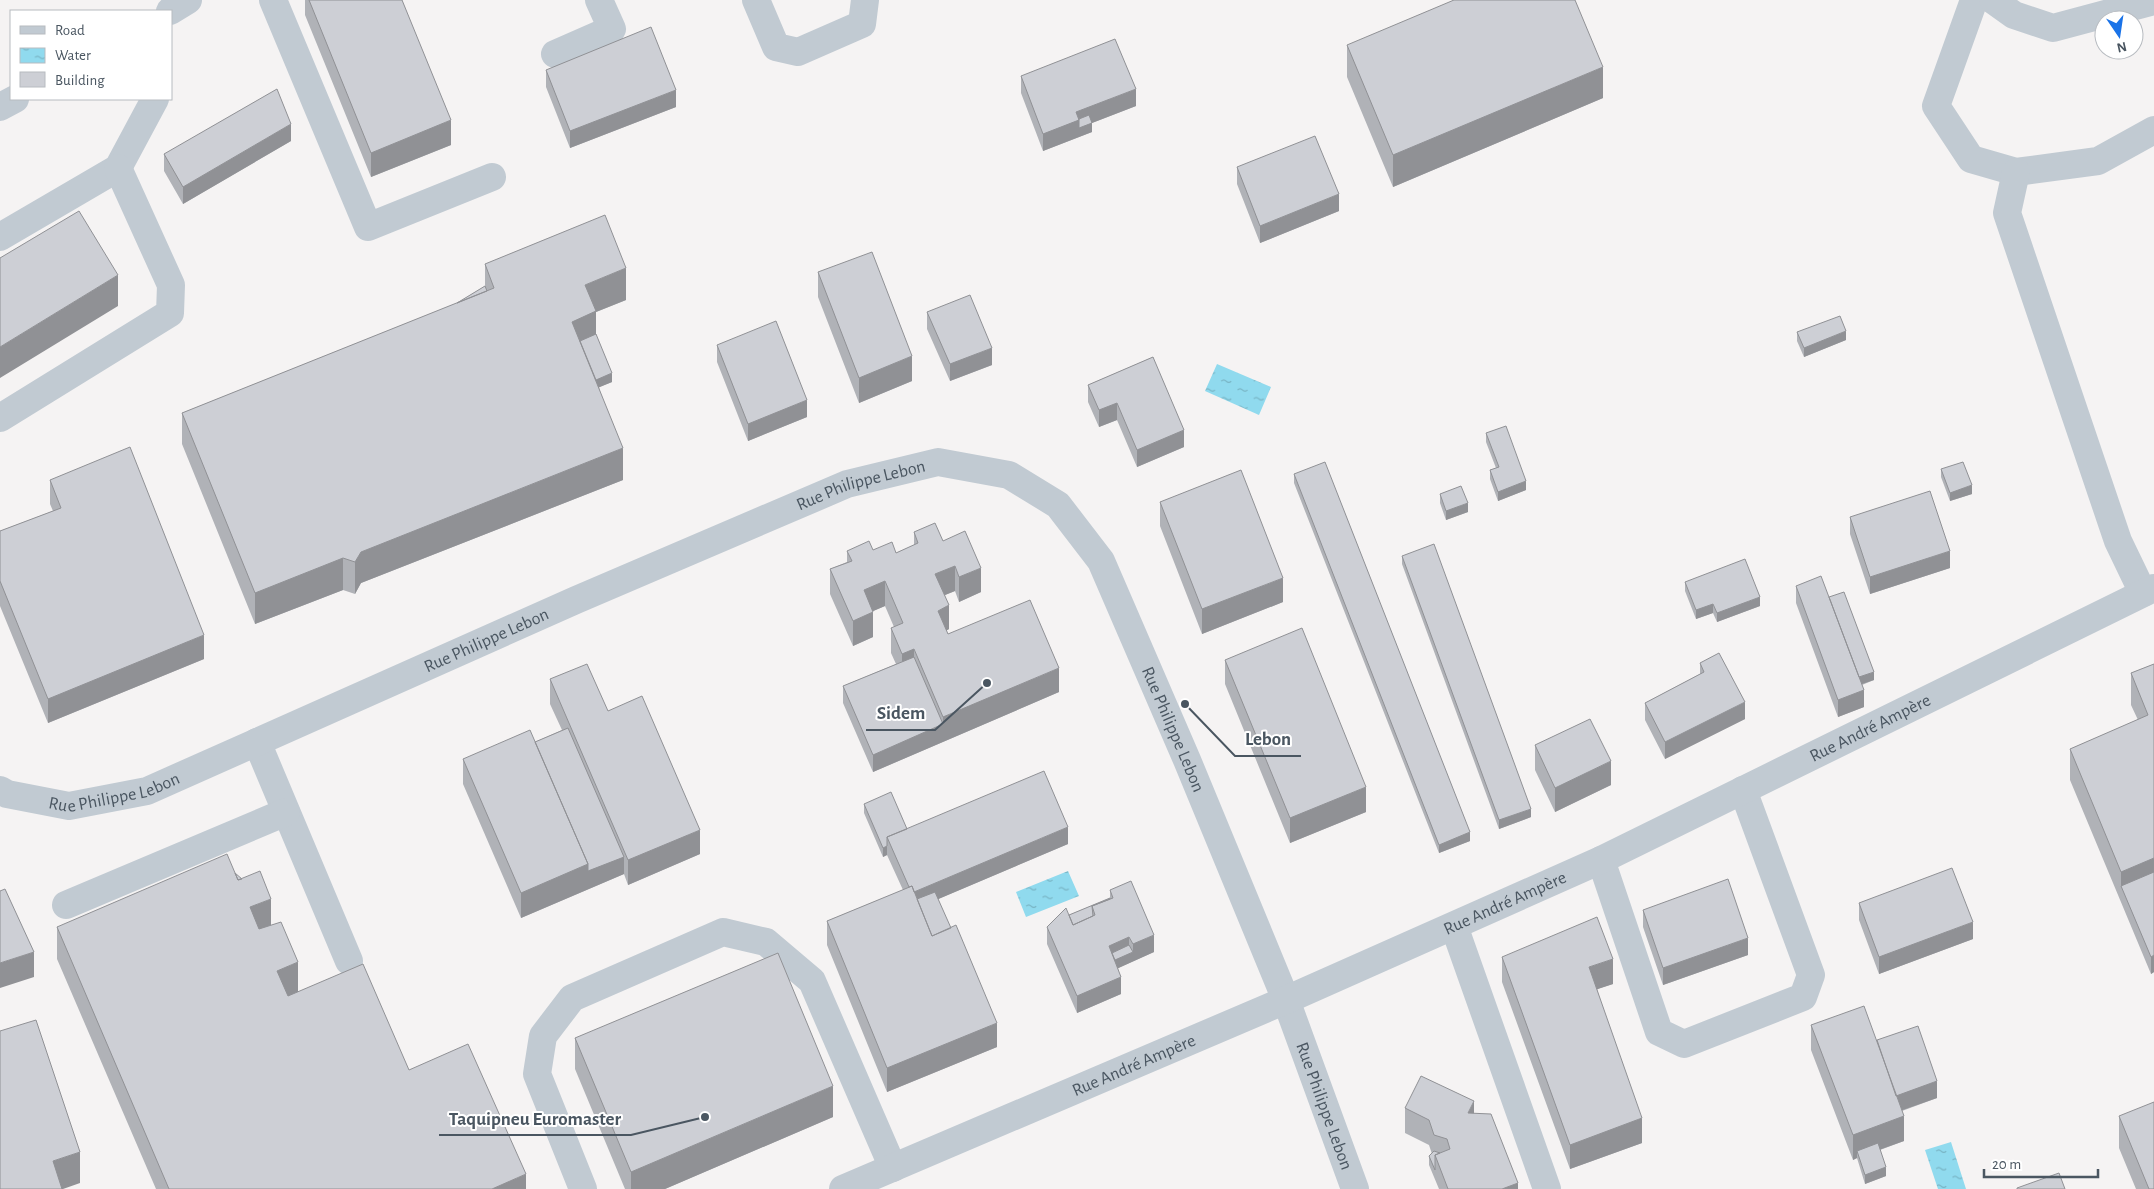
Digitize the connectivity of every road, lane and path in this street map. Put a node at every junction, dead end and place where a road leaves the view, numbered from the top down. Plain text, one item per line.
1 (188, 0) edge
2 (273, 0) edge
3 (599, 0) edge
4 (756, 0) edge
5 (865, 0) edge
6 (1974, 0) edge
7 (1993, 0) edge
8 (2154, 1) edge
9 (172, 10) edge
10 (555, 54) dead end
11 (13, 100) edge
12 (154, 100) edge
13 (0, 107) edge
14 (2154, 130) edge
15 (118, 168) junction
16 (2016, 172) junction
17 (492, 177) dead end
18 (0, 237) edge
19 (0, 418) edge
20 (2148, 590) edge
21 (257, 742) junction
22 (0, 790) edge
23 (1743, 790) junction
24 (286, 812) junction
25 (1601, 860) junction
26 (66, 905) dead end
27 (1454, 926) junction
28 (349, 961) dead end
29 (1286, 1000) junction
30 (893, 1168) junction
31 (583, 1189) edge
32 (843, 1189) edge
33 (1355, 1189) edge
34 (1548, 1189) edge

1 - 9 street
2 - 17 street
3 - 10 street
4 - 5 street
6 - 16 street
7 - 8 street
11 - 13 street
12 - 15 street
14 - 16 street
15 - 18 street
15 - 19 street
16 - 20 street
20 - 23 street, Rue André Ampère
21 - 22 street, Rue Philippe Lebon
21 - 24 street
21 - 29 street, Rue Philippe Lebon
23 - 25 street, Rue André Ampère
23 - 25 street
24 - 26 street
24 - 28 street
25 - 27 street, Rue André Ampère
27 - 29 street, Rue André Ampère
27 - 34 street
29 - 30 street, Rue André Ampère
29 - 33 street, Rue Philippe Lebon
30 - 31 street
30 - 32 street, Rue André Ampère

